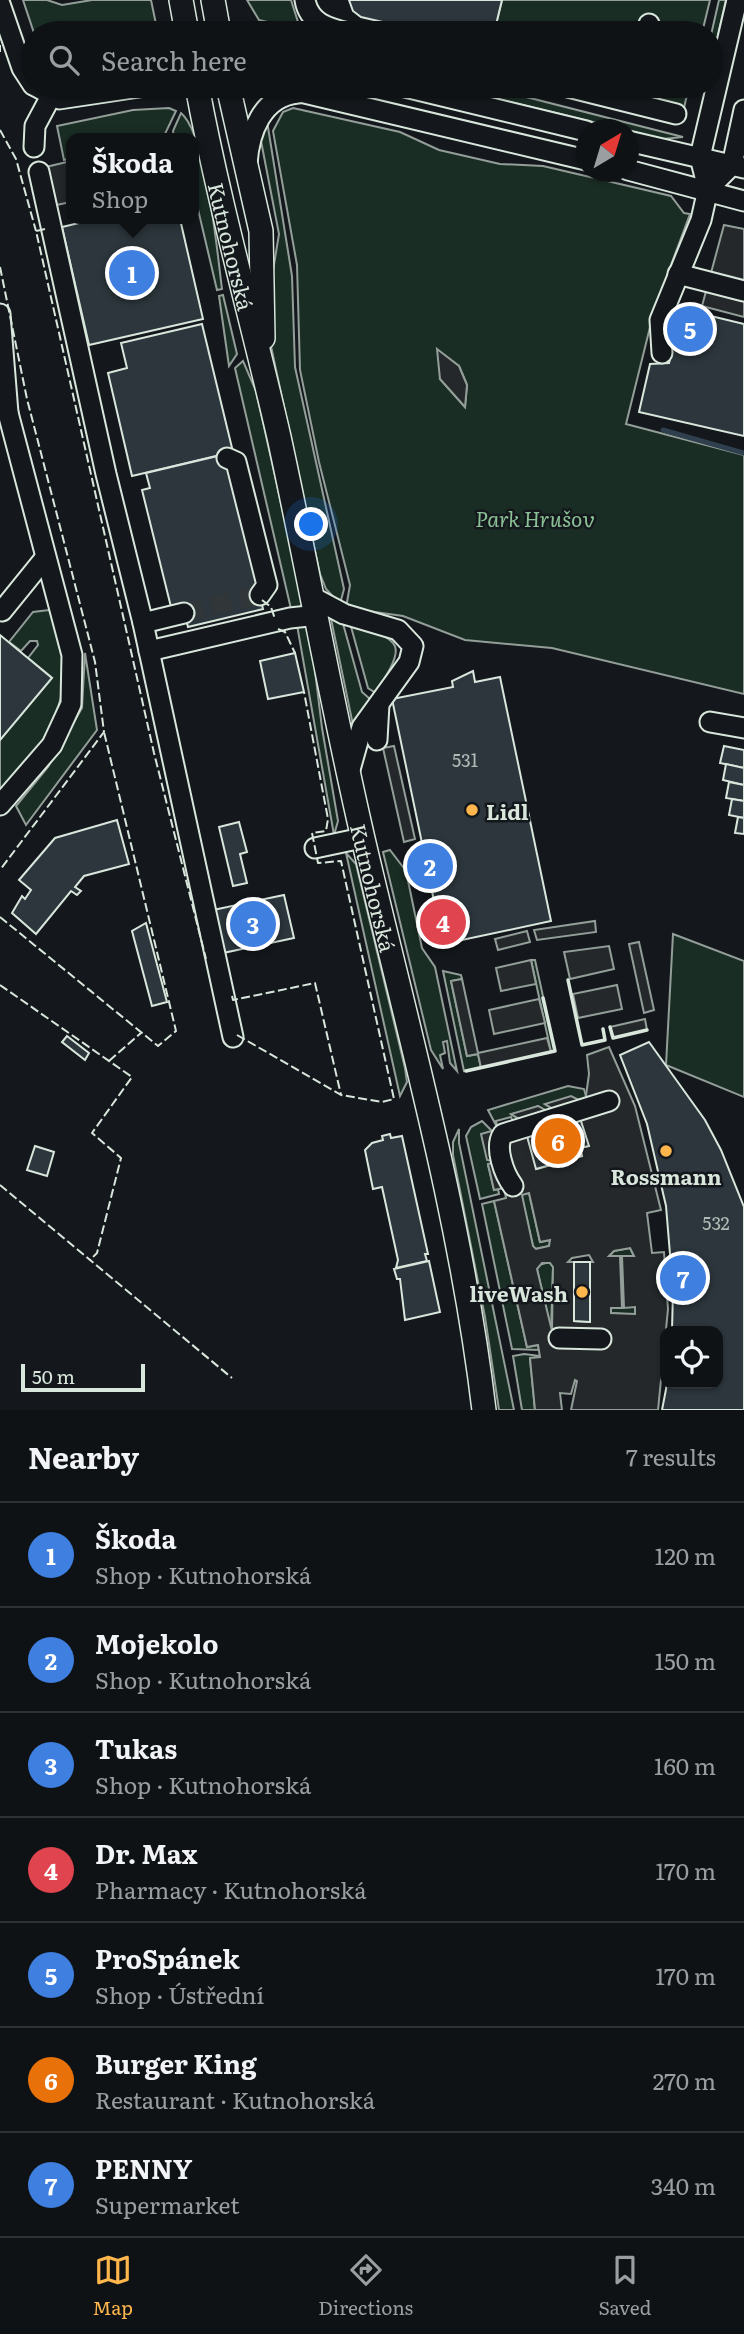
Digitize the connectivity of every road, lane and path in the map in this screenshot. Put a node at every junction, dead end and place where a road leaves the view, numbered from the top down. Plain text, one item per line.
1 (181, 0) edge
2 (305, 0) edge
3 (737, 0) edge
4 (214, 3) edge
5 (0, 4) edge
6 (178, 21) edge
7 (185, 21) edge
8 (217, 21) edge
9 (222, 21) edge
10 (317, 21) edge
11 (723, 58) edge
12 (21, 65) edge
13 (39, 98) edge
14 (200, 98) edge
15 (231, 98) edge
16 (279, 98) edge
17 (327, 98) edge
18 (450, 98) edge
19 (641, 98) edge
20 (713, 98) edge
21 (744, 110) edge
22 (676, 114) dead end
23 (576, 129) edge
24 (639, 143) edge
25 (34, 147) dead end
26 (699, 157) junction
27 (576, 158) edge
28 (738, 166) edge
29 (246, 169) junction
30 (39, 172) dead end
31 (639, 173) edge
32 (708, 189) junction
33 (744, 201) edge
34 (678, 274) junction
35 (744, 291) edge
36 (0, 314) edge
37 (662, 353) dead end
38 (263, 366) junction
39 (4, 412) edge
40 (227, 458) dead end
41 (45, 558) junction
42 (260, 595) dead end
43 (316, 606) junction
44 (2, 611) dead end
45 (184, 613) tunnel mouth
46 (143, 623) junction
47 (149, 651) junction
48 (380, 699) junction
49 (710, 722) dead end
50 (744, 728) edge
51 (377, 740) dead end
52 (349, 774) junction
53 (0, 805) edge
54 (362, 838) junction
55 (315, 848) dead end
56 (233, 1037) dead end
57 (609, 1101) dead end
58 (513, 1186) dead end
59 (559, 1338) dead end
60 (600, 1339) dead end
61 (484, 1410) edge

1 - 6 street
1 - 7 main road
2 - 10 street
3 - 11 street
4 - 8 main road
4 - 9 street
5 - 12 street
13 - 25 street
14 - 38 main road, Kutnohorská
15 - 29 main road, Kutnohorská
16 - 29 street
17 - 27 street
18 - 23 street
19 - 22 street
20 - 26 street
21 - 28 street
24 - 26 street
26 - 28 street
26 - 32 street
28 - 32 street
29 - 38 main road, Kutnohorská
30 - 46 street
31 - 32 street
32 - 33 street
32 - 34 street
34 - 35 street
34 - 37 street
36 - 39 street
38 - 43 main road, Kutnohorská
39 - 41 street
40 - 42 street
41 - 44 street
41 - 53 street
43 - 47 street
43 - 48 street
43 - 52 main road, Kutnohorská
45 - 46 street
46 - 47 street
47 - 56 street
48 - 51 street
48 - 52 street
49 - 50 street
52 - 54 main road, Kutnohorská
54 - 55 street
54 - 61 main road, Kutnohorská
57 - 58 street
59 - 60 street

